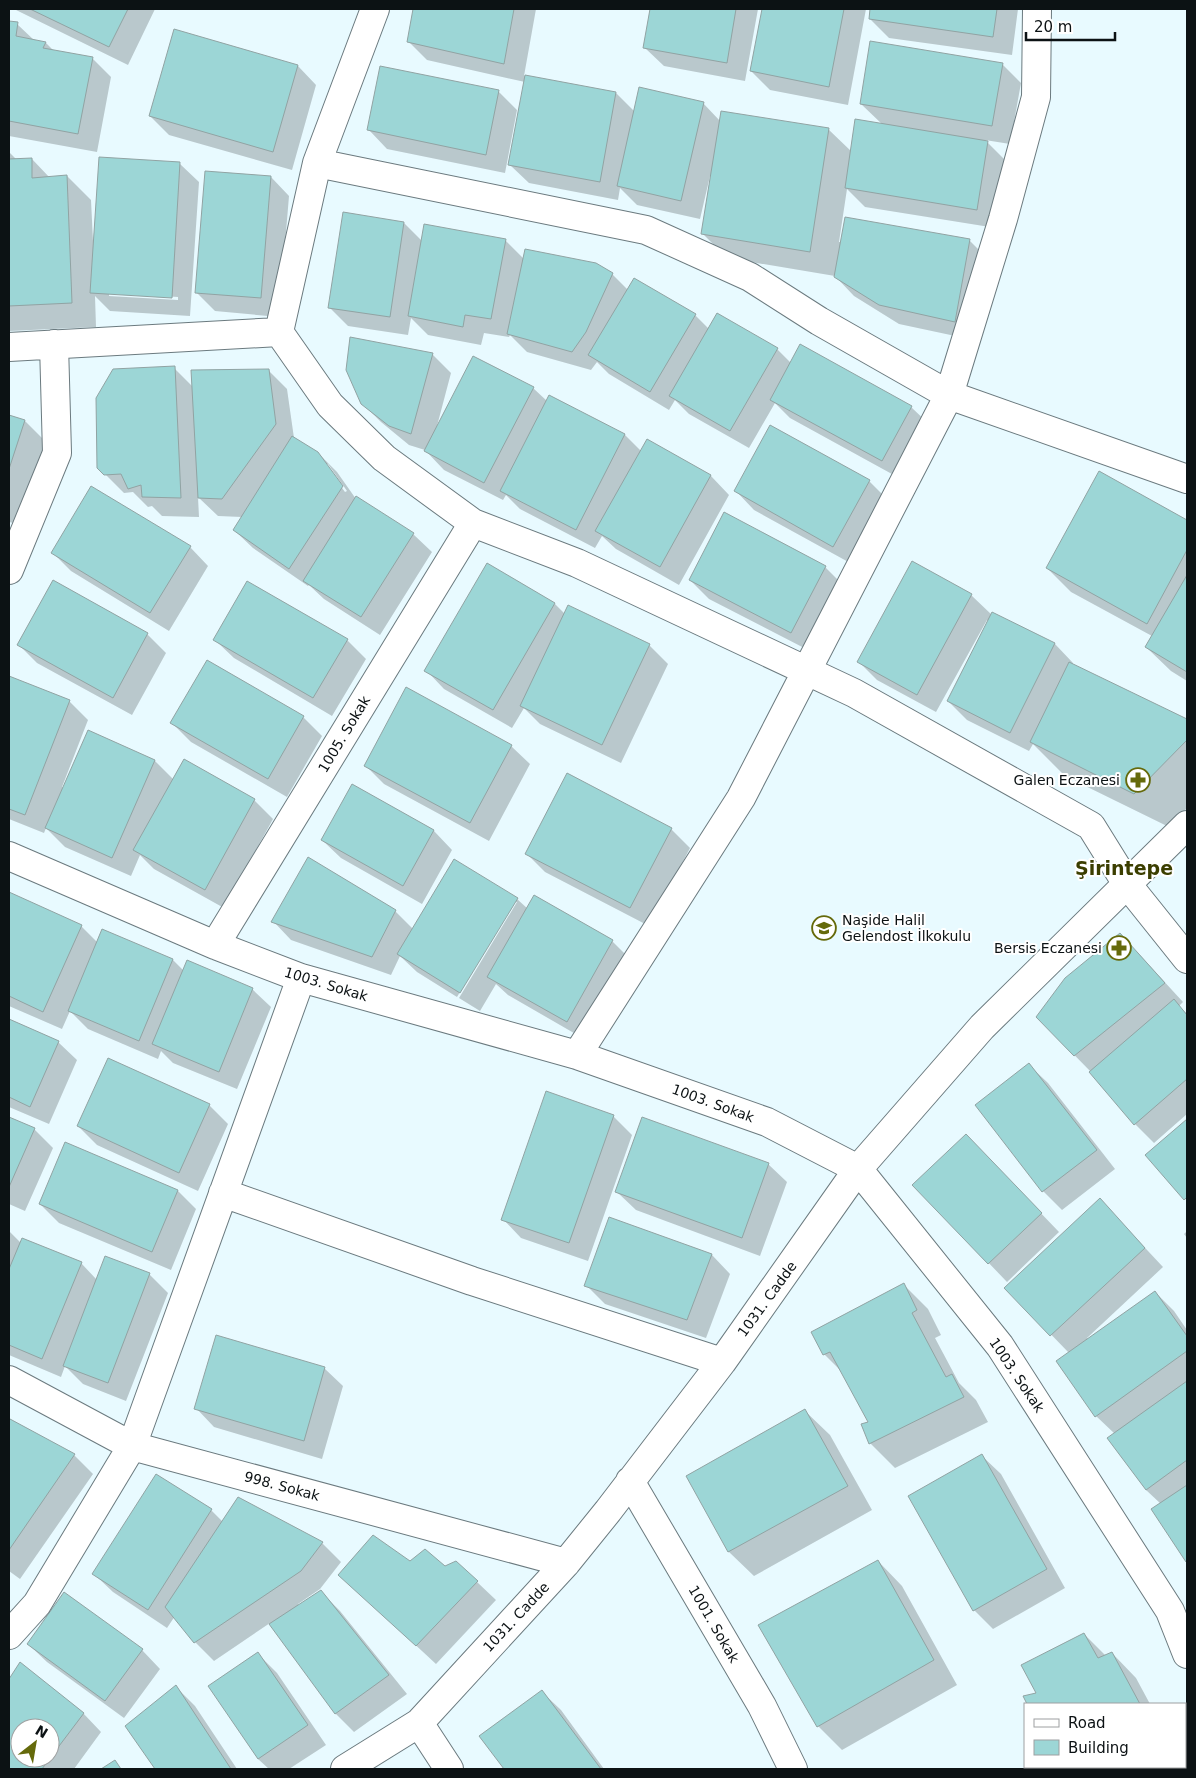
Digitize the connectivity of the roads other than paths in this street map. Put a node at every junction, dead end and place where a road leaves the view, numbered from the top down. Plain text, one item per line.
1 (375, 9) edge
2 (1037, 9) edge
3 (316, 162) junction
4 (279, 332) junction
5 (54, 344) junction
6 (9, 347) edge
7 (949, 395) junction
8 (1187, 479) edge
9 (473, 523) junction
10 (9, 570) edge
11 (806, 670) junction
12 (1187, 825) edge
13 (9, 856) edge
14 (1128, 884) junction
15 (215, 944) junction
16 (1187, 959) edge
17 (300, 978) junction
18 (577, 1055) junction
19 (858, 1169) junction
20 (223, 1193) junction
21 (722, 1362) junction
22 (9, 1380) edge
23 (132, 1446) junction
24 (630, 1481) junction
25 (566, 1563) junction
26 (9, 1635) edge
27 (1187, 1654) edge
28 (419, 1723) junction
29 (345, 1769) edge
30 (449, 1769) edge
31 (793, 1769) edge

1 - 3 street
2 - 7 street
3 - 4 street
3 - 7 street
4 - 5 street
4 - 9 street
5 - 6 street
5 - 10 street
7 - 8 street
7 - 11 street
9 - 11 street
9 - 15 street, 1005. Sokak
11 - 14 street
11 - 18 street
12 - 14 street, 1031. Cadde
13 - 15 street, 1003. Sokak
14 - 16 street
14 - 19 street, 1031. Cadde
15 - 17 street, 1003. Sokak
17 - 18 street, 1003. Sokak
17 - 20 street
18 - 19 street, 1003. Sokak
19 - 21 street, 1031. Cadde
19 - 27 street, 1003. Sokak
20 - 21 street
20 - 23 street
21 - 24 street, 1031. Cadde
22 - 23 street, 998. Sokak
23 - 25 street, 998. Sokak
23 - 26 street
24 - 25 street, 1031. Cadde
24 - 31 street, 1001. Sokak
25 - 28 street, 1031. Cadde
28 - 29 street, 1031. Cadde
28 - 30 street

